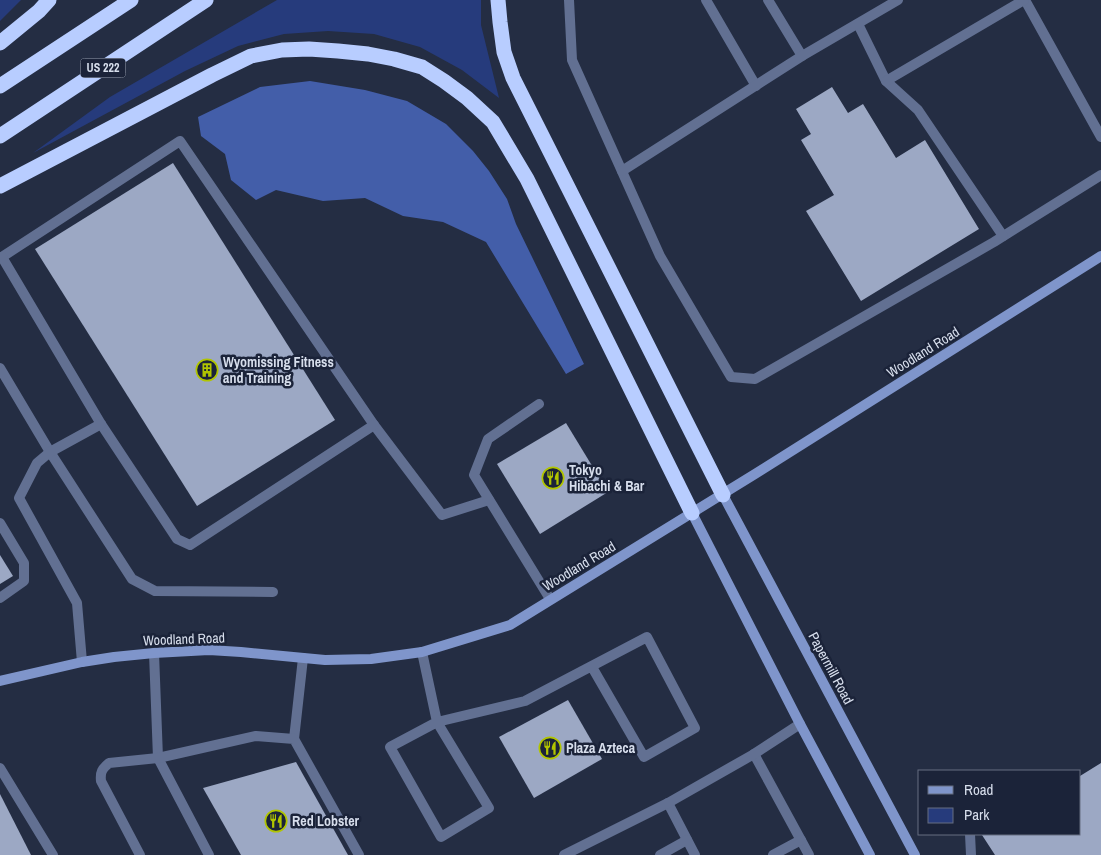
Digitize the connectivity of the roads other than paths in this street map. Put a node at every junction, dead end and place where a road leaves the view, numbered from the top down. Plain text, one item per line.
1 (49, 0) edge
2 (130, 0) edge
3 (206, 0) edge
4 (498, 0) edge
5 (570, 0) edge
6 (706, 0) edge
7 (768, 0) edge
8 (898, 0) edge
9 (1024, 0) edge
10 (858, 24) junction
11 (0, 43) edge
12 (802, 56) junction
13 (886, 81) junction
14 (0, 86) edge
15 (756, 86) junction
16 (0, 136) edge
17 (1101, 137) edge
18 (622, 171) junction
19 (1101, 175) edge
20 (0, 186) edge
21 (1003, 236) junction
22 (1101, 256) edge
23 (1, 258) edge
24 (0, 368) edge
25 (539, 404) dead end
26 (102, 424) junction
27 (374, 425) junction
28 (50, 452) junction
29 (723, 495) junction
30 (489, 500) junction
31 (692, 513) junction
32 (0, 523) edge
33 (272, 592) dead end
34 (0, 598) edge
35 (550, 600) junction
36 (422, 652) junction
37 (154, 653) junction
38 (303, 658) junction
39 (82, 662) junction
40 (592, 667) junction
41 (0, 681) edge
42 (437, 722) junction
43 (800, 724) junction
44 (294, 739) junction
45 (754, 754) junction
46 (158, 758) junction
47 (0, 768) edge
48 (668, 804) junction
49 (970, 835) edge
50 (687, 840) junction
51 (801, 840) junction
52 (53, 855) edge
53 (140, 855) edge
54 (209, 855) edge
55 (359, 855) edge
56 (564, 855) edge
57 (660, 855) edge
58 (695, 855) edge
59 (772, 855) edge
60 (809, 855) edge
61 (870, 855) edge
62 (915, 855) edge
63 (971, 855) edge

1 - 11 highway
2 - 14 highway
3 - 16 highway, US 222
4 - 29 highway
5 - 18 lane
6 - 15 lane
7 - 12 lane
8 - 10 lane
9 - 13 lane
9 - 17 lane
10 - 12 lane
10 - 13 lane
12 - 15 lane
13 - 21 lane
15 - 18 lane
18 - 21 lane
19 - 21 lane
20 - 31 highway
22 - 29 main road, Woodland Road
23 - 26 lane
23 - 27 lane
24 - 28 lane
25 - 30 lane
26 - 27 lane
26 - 28 lane
27 - 30 lane
28 - 33 lane
28 - 39 lane
29 - 31 main road, Woodland Road
29 - 62 main road, Papermill Road
30 - 35 lane
31 - 35 main road, Woodland Road
31 - 43 main road
32 - 34 lane
35 - 36 main road, Woodland Road
36 - 38 main road, Woodland Road
36 - 42 lane
37 - 38 main road, Woodland Road
37 - 39 main road, Woodland Road
37 - 46 lane
38 - 44 lane
39 - 41 main road, Woodland Road
40 - 40 lane
40 - 42 lane
42 - 42 lane
43 - 45 lane
43 - 61 main road
44 - 46 lane
44 - 55 lane
45 - 48 lane
45 - 51 lane
46 - 53 lane
46 - 54 lane
47 - 52 lane
48 - 50 lane
48 - 56 lane
49 - 63 lane
50 - 57 lane
50 - 58 lane
51 - 59 lane
51 - 60 lane

